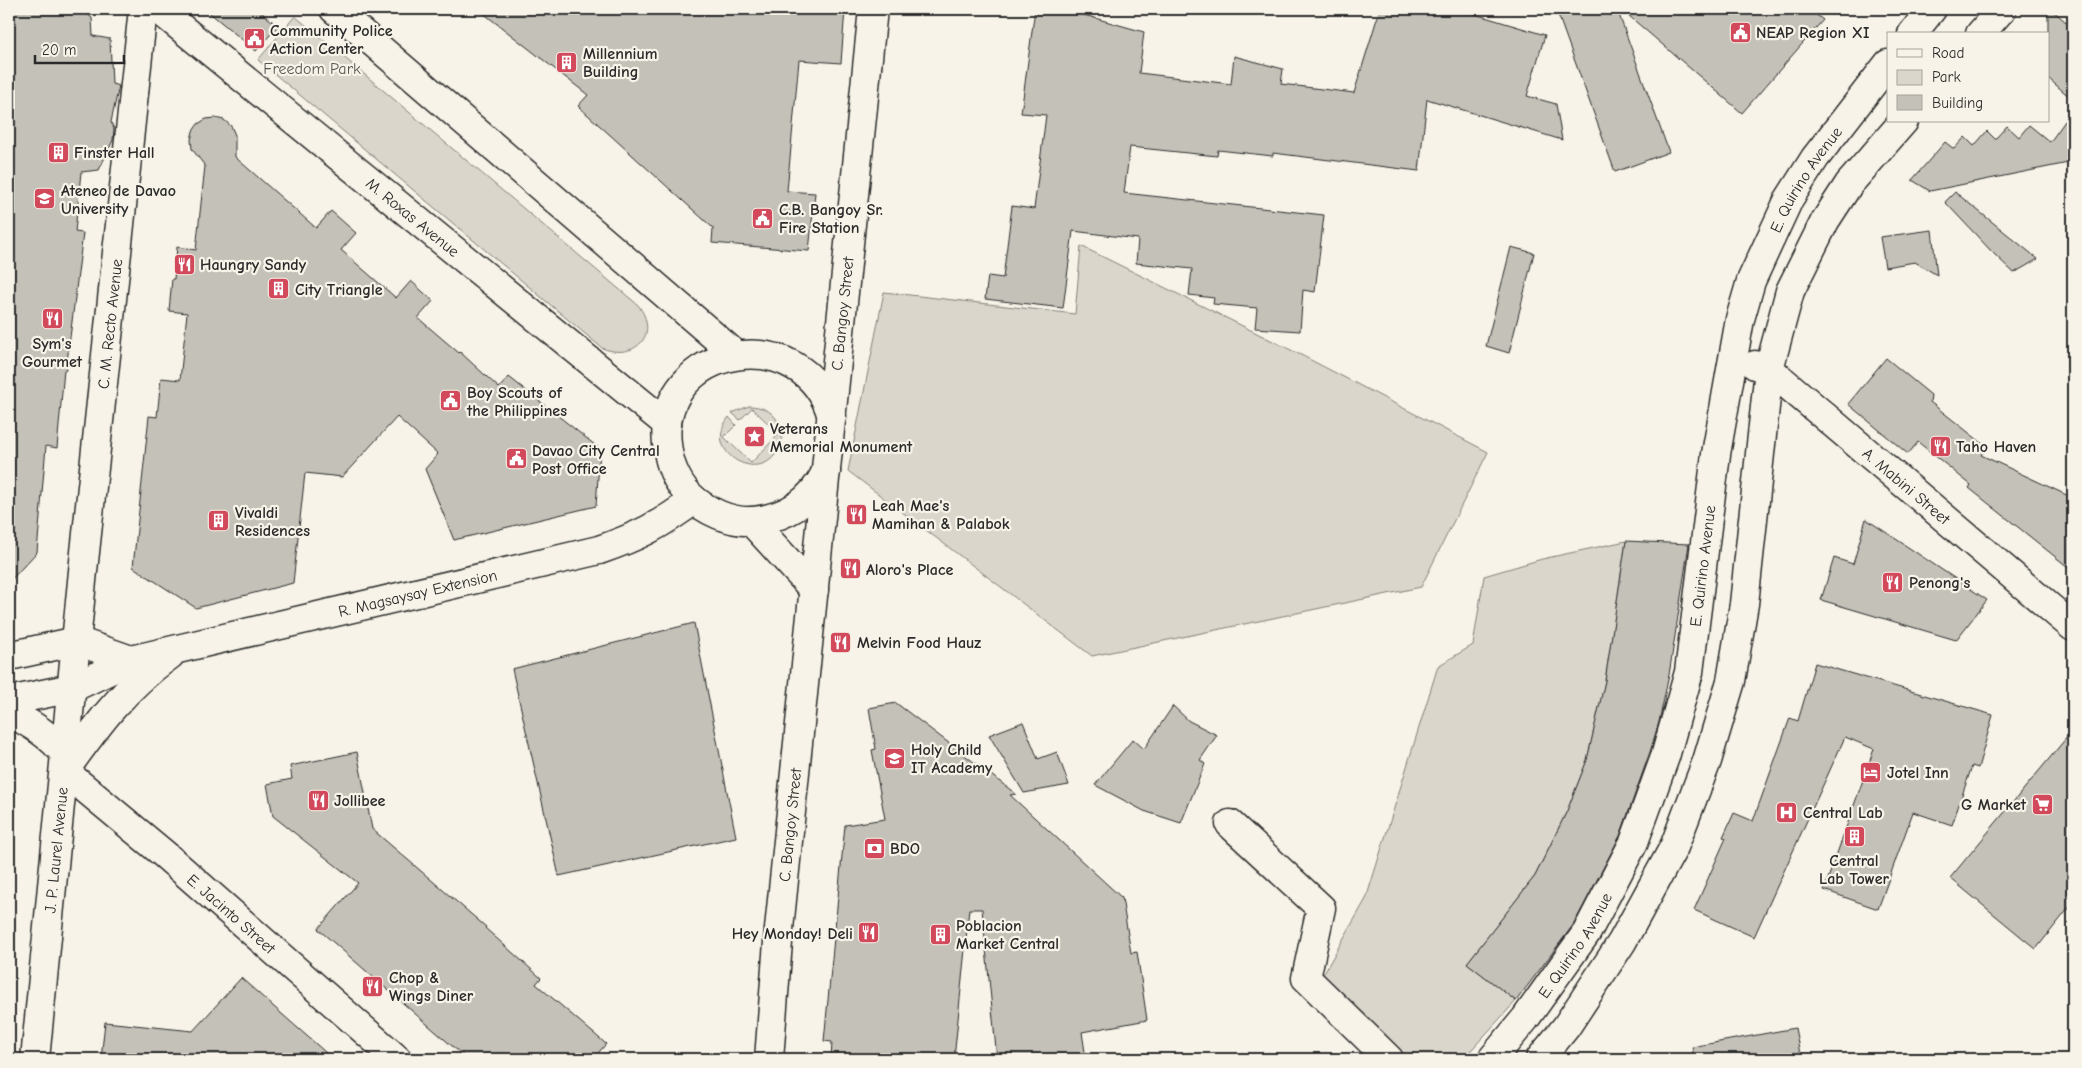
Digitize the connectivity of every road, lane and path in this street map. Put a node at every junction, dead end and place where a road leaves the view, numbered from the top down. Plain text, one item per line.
1 (143, 9) edge
2 (158, 9) edge
3 (334, 9) edge
4 (873, 9) edge
5 (1932, 9) edge
6 (2002, 9) edge
7 (1914, 32) edge
8 (1982, 32) edge
9 (1887, 65) edge
10 (1903, 122) edge
11 (736, 355) junction
12 (1732, 359) junction
13 (1769, 369) junction
14 (832, 417) junction
15 (667, 424) junction
16 (826, 471) junction
17 (694, 500) junction
18 (751, 521) junction
19 (814, 590) junction
20 (2073, 626) edge
21 (77, 641) junction
22 (178, 649) junction
23 (9, 656) edge
24 (131, 660) junction
25 (72, 688) junction
26 (9, 701) edge
27 (9, 712) edge
28 (65, 763) junction
29 (1230, 824) dead end
30 (35, 1059) edge
31 (398, 1059) edge
32 (769, 1059) edge
33 (1389, 1059) edge
34 (1492, 1059) edge
35 (1540, 1059) edge

1 - 21 main road, C. M. Recto Avenue
2 - 15 main road, M. Roxas Avenue
3 - 11 main road
4 - 14 main road, C. Bangoy Street
5 - 7 main road
6 - 8 main road
9 - 12 main road, E. Quirino Avenue
10 - 13 main road
11 - 14 main road
11 - 15 main road
12 - 13 main road, A. Mabini Street
12 - 34 main road, E. Quirino Avenue
13 - 20 main road, A. Mabini Street
13 - 35 main road
14 - 16 main road, C. Bangoy Street
15 - 17 main road
16 - 18 main road
16 - 19 main road, C. Bangoy Street
17 - 18 main road
17 - 22 main road, R. Magsaysay Extension
18 - 19 main road
19 - 32 main road, C. Bangoy Street
21 - 23 main road
21 - 24 main road
21 - 25 main road, J. P. Laurel Avenue
22 - 24 main road, R. Magsaysay Extension
22 - 28 main road
24 - 25 main road, R. Magsaysay Extension
25 - 26 main road, R. Magsaysay Extension
25 - 28 main road, J. P. Laurel Avenue
27 - 28 main road, E. Jacinto Street
28 - 30 main road, J. P. Laurel Avenue
28 - 31 main road, E. Jacinto Street
29 - 33 main road

